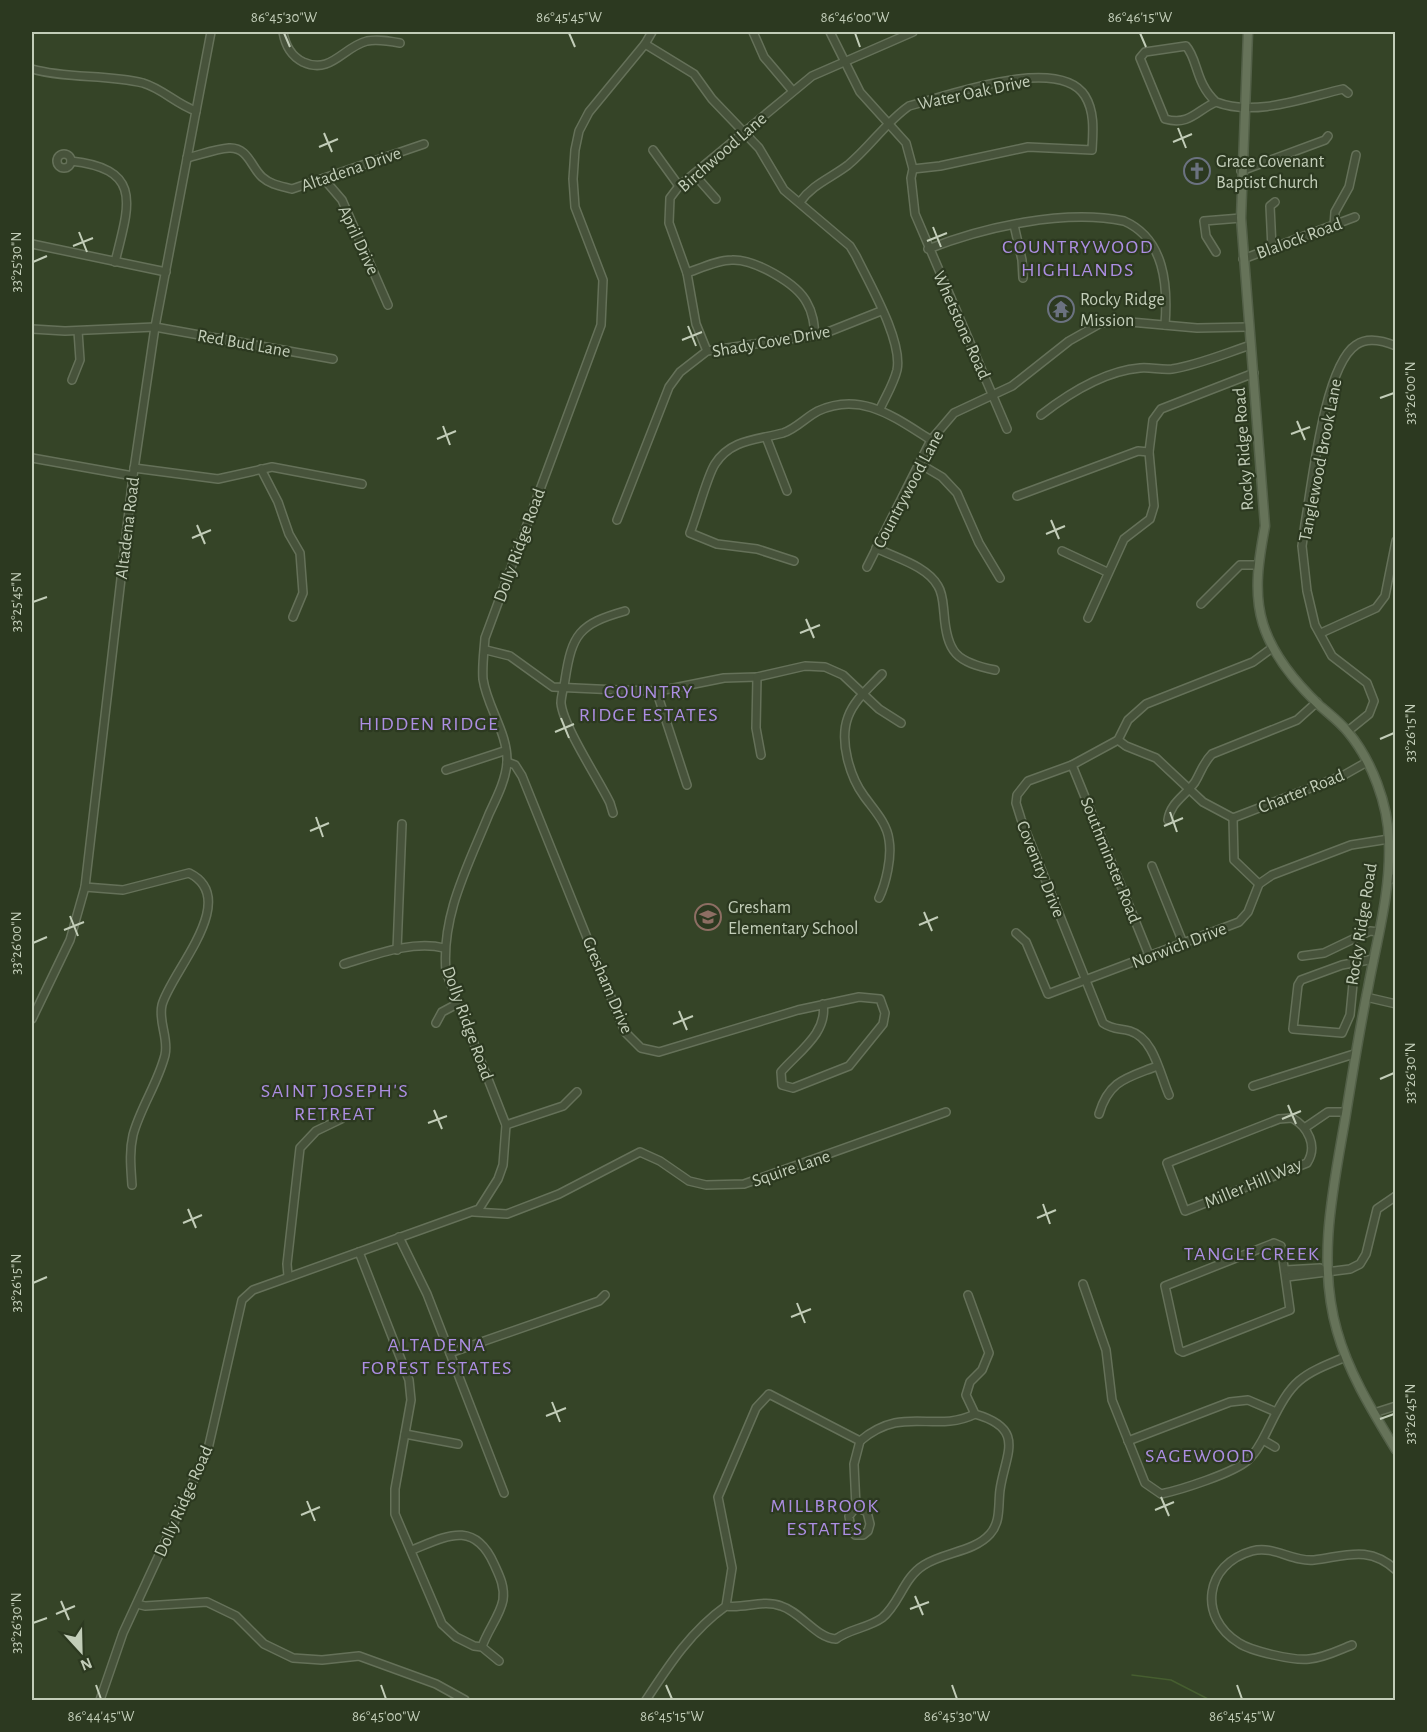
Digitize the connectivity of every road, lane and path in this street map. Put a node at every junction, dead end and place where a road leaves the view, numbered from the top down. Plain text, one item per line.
1 (211, 32) edge
2 (284, 32) edge
3 (652, 32) edge
4 (753, 32) edge
5 (830, 32) edge
6 (913, 32) edge
7 (1248, 32) edge
8 (400, 43) dead end
9 (645, 44) junction
10 (844, 62) junction
11 (32, 69) edge
12 (792, 90) junction
13 (1348, 93) dead end
14 (1216, 102) junction
15 (1244, 106) junction
16 (196, 111) junction
17 (890, 123) junction
18 (745, 132) junction
19 (1328, 136) dead end
20 (424, 144) dead end
21 (653, 150) dead end
22 (1356, 155) dead end
23 (187, 158) junction
24 (71, 161) dead end
25 (913, 169) junction
26 (1241, 171) junction
27 (694, 174) junction
28 (324, 179) junction
29 (679, 186) junction
30 (716, 199) dead end
31 (800, 202) junction
32 (1275, 202) dead end
33 (1355, 217) dead end
34 (1241, 218) junction
35 (1014, 225) junction
36 (1334, 226) junction
37 (32, 244) edge
38 (1272, 248) junction
39 (928, 249) junction
40 (1216, 252) dead end
41 (1243, 259) junction
42 (115, 262) junction
43 (166, 272) junction
44 (687, 273) junction
45 (1023, 278) dead end
46 (388, 305) dead end
47 (881, 311) junction
48 (1165, 325) junction
49 (155, 327) junction
50 (1250, 327) junction
51 (32, 329) edge
52 (78, 331) junction
53 (815, 335) junction
54 (1251, 345) junction
55 (1395, 346) edge
56 (707, 351) junction
57 (333, 359) dead end
58 (1254, 373) junction
59 (72, 380) dead end
60 (993, 395) junction
61 (880, 409) junction
62 (1041, 415) dead end
63 (1007, 429) dead end
64 (766, 437) junction
65 (931, 440) junction
66 (1149, 452) junction
67 (32, 458) edge
68 (920, 464) junction
69 (134, 468) junction
70 (261, 469) junction
71 (133, 476) junction
72 (362, 484) dead end
73 (786, 491) dead end
74 (1017, 496) dead end
75 (618, 520) dead end
76 (1395, 541) edge
77 (876, 548) junction
78 (1062, 552) dead end
79 (794, 561) dead end
80 (1258, 566) junction
81 (867, 567) dead end
82 (1107, 572) junction
83 (1000, 578) dead end
84 (1202, 604) dead end
85 (625, 611) dead end
86 (293, 617) dead end
87 (1088, 618) dead end
88 (1321, 633) junction
89 (1272, 648) junction
90 (486, 650) junction
91 (995, 670) dead end
92 (882, 674) dead end
93 (756, 677) junction
94 (563, 687) junction
95 (659, 691) junction
96 (864, 694) junction
97 (1317, 702) junction
98 (901, 723) dead end
99 (1348, 732) junction
100 (1118, 740) junction
101 (504, 751) junction
102 (761, 755) dead end
103 (507, 762) junction
104 (1367, 762) junction
105 (1072, 765) junction
106 (446, 770) dead end
107 (687, 785) dead end
108 (1190, 788) junction
109 (613, 813) dead end
110 (1233, 818) junction
111 (1168, 820) dead end
112 (402, 825) dead end
113 (1389, 839) junction
114 (1152, 866) dead end
115 (1392, 878) edge
116 (1259, 884) junction
117 (85, 887) junction
118 (879, 898) dead end
119 (1379, 932) junction
120 (1016, 933) dead end
121 (1183, 943) junction
122 (444, 948) junction
123 (398, 950) junction
124 (1149, 955) junction
125 (1302, 956) dead end
126 (1374, 959) junction
127 (1355, 963) junction
128 (344, 964) dead end
129 (1087, 981) junction
130 (1366, 997) junction
131 (458, 1004) junction
132 (823, 1004) junction
133 (1395, 1004) edge
134 (32, 1019) edge
135 (436, 1023) dead end
136 (1354, 1054) junction
137 (1157, 1066) junction
138 (1253, 1086) dead end
139 (578, 1092) dead end
140 (1169, 1095) dead end
141 (946, 1112) dead end
142 (1346, 1112) junction
143 (1099, 1114) dead end
144 (341, 1119) dead end
145 (506, 1125) junction
146 (1305, 1127) junction
147 (132, 1185) dead end
148 (1395, 1196) edge
149 (472, 1212) junction
150 (399, 1237) junction
151 (359, 1252) junction
152 (1325, 1271) junction
153 (1286, 1274) junction
154 (288, 1276) junction
155 (1083, 1284) dead end
156 (605, 1295) dead end
157 (968, 1295) dead end
158 (450, 1353) junction
159 (1346, 1357) junction
160 (1395, 1406) edge
161 (1276, 1412) junction
162 (1374, 1413) junction
163 (975, 1414) junction
164 (405, 1434) junction
165 (1263, 1440) junction
166 (860, 1441) junction
167 (1128, 1441) junction
168 (458, 1444) dead end
169 (1275, 1447) dead end
170 (1395, 1450) edge
171 (504, 1493) dead end
172 (856, 1507) dead end
173 (412, 1550) junction
174 (1395, 1569) edge
175 (138, 1604) junction
176 (726, 1606) junction
177 (1352, 1645) dead end
178 (482, 1647) junction
179 (499, 1661) dead end
180 (99, 1701) edge
181 (465, 1701) edge
182 (646, 1701) edge

1 - 16 street, Altadena Road
2 - 8 street
3 - 9 street, Dolly Ridge Road
4 - 12 street
5 - 10 street, Whetstone Road
6 - 10 street, Birchwood Lane
7 - 15 main road, Rocky Ridge Road
9 - 18 street
9 - 90 street, Dolly Ridge Road
10 - 12 street, Birchwood Lane
10 - 17 street, Whetstone Road
11 - 16 street
12 - 18 street, Birchwood Lane
13 - 15 street
14 - 14 street
14 - 15 street
15 - 26 main road, Rocky Ridge Road
16 - 23 street, Altadena Road
17 - 25 street, Whetstone Road
17 - 25 street, Water Oak Drive
17 - 31 street, Water Oak Drive
18 - 27 street, Birchwood Lane
18 - 31 street
19 - 26 street
20 - 28 street, Altadena Drive
21 - 29 street
22 - 36 street
23 - 28 street, Altadena Drive
23 - 43 street, Altadena Road
24 - 42 street
25 - 39 street, Whetstone Road
26 - 34 main road, Rocky Ridge Road
27 - 29 street, Birchwood Lane
27 - 30 street
28 - 46 street, April Drive
29 - 44 street, Birchwood Lane
31 - 47 street
32 - 38 street
33 - 36 street, Blalock Road
34 - 40 street
34 - 41 main road, Rocky Ridge Road
35 - 39 street
35 - 45 street
35 - 48 street
36 - 38 street, Blalock Road
37 - 42 street
38 - 41 street, Blalock Road
39 - 60 street, Whetstone Road
41 - 50 main road, Rocky Ridge Road
42 - 43 street
43 - 49 street, Altadena Road
44 - 53 street
44 - 56 street, Birchwood Lane
47 - 53 street, Shady Cove Drive
47 - 61 street
48 - 50 street, Countrywood Lane
48 - 60 street, Countrywood Lane
49 - 52 street, Red Bud Lane
49 - 57 street, Red Bud Lane
49 - 69 street, Altadena Road
50 - 54 main road, Rocky Ridge Road
51 - 52 street, Red Bud Lane
52 - 59 street
53 - 56 street, Shady Cove Drive
54 - 58 main road, Rocky Ridge Road
54 - 62 street
55 - 88 street, Tanglewood Brook Lane
56 - 75 street, Shady Cove Drive
58 - 66 street
58 - 80 main road, Rocky Ridge Road
60 - 63 street, Whetstone Road
60 - 65 street, Countrywood Lane
61 - 64 street
61 - 65 street
64 - 73 street
64 - 79 street
65 - 68 street, Countrywood Lane
66 - 74 street
66 - 82 street
67 - 71 street
68 - 77 street, Countrywood Lane
68 - 83 street
69 - 70 street
69 - 71 street, Altadena Road
70 - 72 street
70 - 86 street
71 - 117 street, Altadena Road
76 - 88 street
77 - 81 street, Countrywood Lane
77 - 91 street
78 - 82 street
80 - 84 street
80 - 89 main road, Rocky Ridge Road
82 - 87 street
85 - 94 street
88 - 99 street, Tanglewood Brook Lane
89 - 97 main road, Rocky Ridge Road
89 - 100 street, Coventry Drive
90 - 94 street
90 - 101 street, Dolly Ridge Road
92 - 96 street
93 - 95 street
93 - 96 street
93 - 102 street
94 - 95 street
94 - 109 street
95 - 107 street
96 - 98 street
96 - 118 street
97 - 99 main road, Rocky Ridge Road
97 - 108 street
99 - 104 main road, Rocky Ridge Road
100 - 105 street, Coventry Drive
100 - 108 street
101 - 103 street, Dolly Ridge Road
101 - 106 street
103 - 122 street, Dolly Ridge Road
103 - 132 street, Gresham Drive
104 - 110 street, Charter Road
104 - 113 main road, Rocky Ridge Road
105 - 124 street, Southminster Road
105 - 129 street, Coventry Drive
108 - 110 street
108 - 111 street
110 - 116 street
112 - 123 street
113 - 115 main road, Rocky Ridge Road
113 - 116 street
114 - 121 street
115 - 119 main road, Rocky Ridge Road
116 - 121 street, Norwich Drive
117 - 134 street, Altadena Road
117 - 147 street
119 - 125 street
119 - 126 main road, Rocky Ridge Road
120 - 129 street, Norwich Drive
121 - 124 street, Norwich Drive
122 - 123 street
122 - 131 street, Dolly Ridge Road
123 - 128 street
124 - 129 street, Norwich Drive
126 - 127 street
126 - 130 main road, Rocky Ridge Road
127 - 127 street
129 - 137 street, Coventry Drive
130 - 133 street
130 - 136 main road, Rocky Ridge Road
131 - 135 street
131 - 145 street, Dolly Ridge Road
132 - 132 street, Gresham Drive
136 - 138 street
136 - 142 main road, Rocky Ridge Road
137 - 140 street, Coventry Drive
137 - 143 street
139 - 145 street
141 - 149 street, Squire Lane
142 - 146 street
142 - 152 main road, Rocky Ridge Road
144 - 154 street
145 - 149 street, Dolly Ridge Road
146 - 146 street, Miller Hill Way
148 - 152 street
149 - 150 street, Dolly Ridge Road
150 - 151 street, Dolly Ridge Road
150 - 158 street
151 - 154 street, Dolly Ridge Road
151 - 164 street
152 - 153 street
152 - 159 main road, Rocky Ridge Road
153 - 153 street
154 - 175 street, Dolly Ridge Road
155 - 167 street
156 - 158 street
157 - 163 street
158 - 171 street
159 - 161 street
159 - 162 main road, Rocky Ridge Road
160 - 162 street
161 - 165 street
161 - 167 street
162 - 170 main road, Rocky Ridge Road
163 - 166 street
163 - 176 street
164 - 168 street
164 - 173 street
165 - 167 street
165 - 169 street
166 - 172 street
166 - 176 street
173 - 178 street
173 - 178 street
174 - 177 street
175 - 180 street, Dolly Ridge Road
175 - 181 street
176 - 182 street
178 - 179 street

